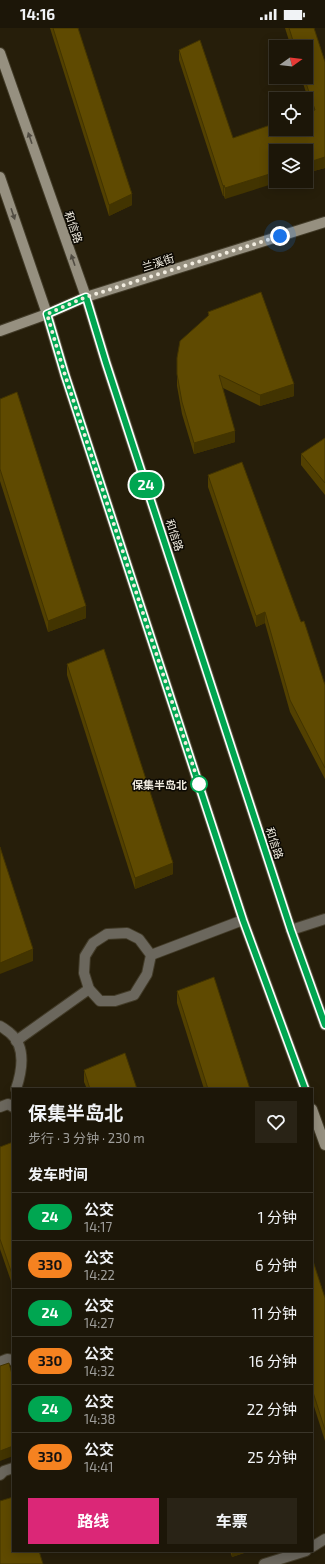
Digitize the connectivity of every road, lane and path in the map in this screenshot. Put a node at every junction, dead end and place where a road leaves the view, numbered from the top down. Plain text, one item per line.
1 (0, 53) edge
2 (0, 177) edge
3 (325, 222) edge
4 (86, 297) junction
5 (47, 314) junction
6 (0, 331) edge
7 (325, 919) edge
8 (243, 920) junction
9 (291, 930) junction
10 (151, 955) junction
11 (89, 989) junction
12 (325, 1025) edge
13 (0, 1026) edge
14 (16, 1041) junction
15 (16, 1088) edge
16 (305, 1088) edge
17 (313, 1112) edge
18 (325, 1145) edge
19 (12, 1360) edge
20 (0, 1362) edge
21 (12, 1468) edge
22 (0, 1475) edge
23 (325, 1539) edge
24 (313, 1546) edge
25 (303, 1552) edge
26 (264, 1564) edge

4 -> 1 street, 和信路
2 -> 5 street
3 - 4 street, 兰溪街
4 - 5 street, 兰溪街
4 - 9 street, 和信路
5 - 6 street, 兰溪街
5 - 8 street
7 - 9 street
8 - 10 street
8 - 16 street
9 - 12 street, 和信路
10 - 11 street
10 - 11 street
11 - 14 street
13 - 14 street
14 - 15 street
17 - 18 street
19 - 20 street
21 - 22 street
23 - 24 street
25 - 26 street

